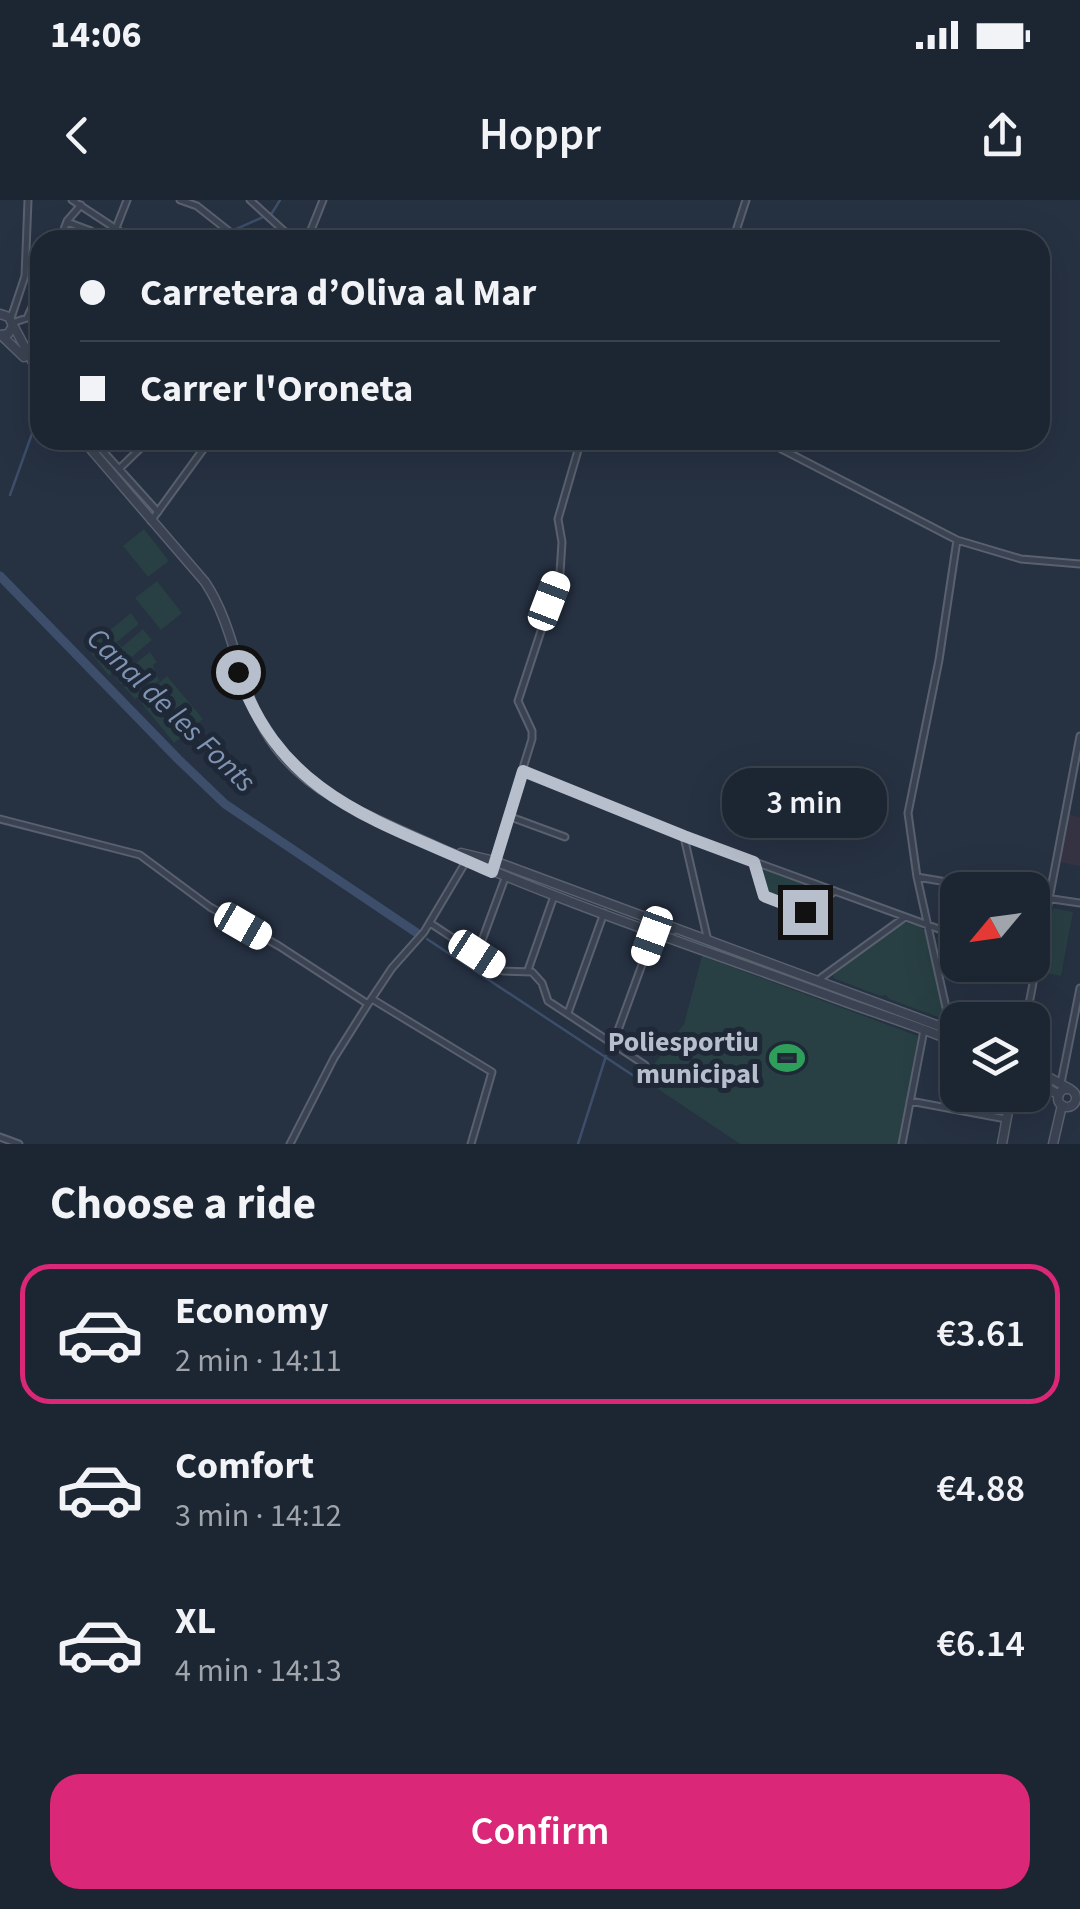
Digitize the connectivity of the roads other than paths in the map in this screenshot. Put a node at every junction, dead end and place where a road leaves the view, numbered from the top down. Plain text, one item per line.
1 (28, 200) edge
2 (72, 200) edge
3 (127, 200) edge
4 (180, 200) edge
5 (250, 200) edge
6 (322, 200) edge
7 (746, 200) edge
8 (81, 205) junction
9 (67, 222) junction
10 (116, 228) junction
11 (64, 230) edge
12 (88, 230) edge
13 (119, 230) edge
14 (229, 230) edge
15 (288, 230) edge
16 (306, 230) edge
17 (736, 230) edge
18 (30, 312) edge
19 (8, 320) edge
20 (1, 337) edge
21 (30, 358) edge
22 (30, 360) joint
23 (91, 450) edge
24 (102, 450) edge
25 (138, 450) edge
26 (203, 450) edge
27 (578, 450) edge
28 (783, 450) edge
29 (119, 469) junction
30 (158, 512) junction
31 (151, 521) junction
32 (958, 540) junction
33 (1080, 564) edge
34 (1080, 736) edge
35 (523, 771) junction
36 (508, 816) junction
37 (0, 819) edge
38 (684, 836) junction
39 (564, 837) dead end
40 (423, 840) junction
41 (466, 860) junction
42 (754, 862) junction
43 (490, 864) junction
44 (505, 878) junction
45 (918, 878) junction
46 (940, 883) edge
47 (835, 891) junction
48 (554, 896) junction
49 (1050, 899) joint
50 (1080, 903) edge
51 (604, 913) junction
52 (905, 917) junction
53 (430, 923) junction
54 (928, 926) junction
55 (940, 930) edge
56 (654, 932) junction
57 (687, 934) junction
58 (708, 941) junction
59 (477, 954) junction
60 (528, 970) junction
61 (817, 981) junction
62 (1080, 988) edge
63 (370, 1001) junction
64 (946, 1002) edge
65 (568, 1014) junction
66 (924, 1030) junction
67 (940, 1031) edge
68 (940, 1034) edge
69 (613, 1044) junction
70 (642, 1077) dead end
71 (1050, 1078) edge
72 (1060, 1083) junction
73 (1050, 1090) edge
74 (1073, 1101) edge
75 (910, 1102) junction
76 (1007, 1112) edge
77 (1006, 1119) junction
78 (0, 1137) edge
79 (20, 1144) edge
80 (290, 1144) edge
81 (471, 1144) edge
82 (902, 1144) edge
83 (1002, 1144) edge
84 (1053, 1144) edge

1 - 19 street
2 - 8 street
3 - 10 street
4 - 14 street
5 - 15 street
6 - 16 street
7 - 17 street
8 - 9 street
8 - 10 street
9 - 11 street
9 - 12 street
10 - 13 street
18 - 19 street
19 - 20 street
19 - 21 street
19 - 22 street
20 - 22 street
23 - 31 street
24 - 29 street
25 - 29 street
26 - 30 street
27 - 35 street
28 - 32 street
29 - 30 street
30 - 31 street
31 - 40 street
32 - 33 street
32 - 45 street
34 - 49 street
35 - 36 street
35 - 38 street
36 - 39 street
36 - 43 street
37 - 63 street
38 - 42 street
38 - 58 street
40 - 41 street
40 - 43 street
41 - 43 street
41 - 53 street
42 - 47 street
42 - 47 street
43 - 44 street
43 - 57 street
44 - 48 street
44 - 59 street
45 - 46 street
45 - 54 street
47 - 52 street
48 - 51 street
48 - 60 street
49 - 50 street
51 - 56 street
51 - 65 street
52 - 54 street
52 - 61 street
53 - 59 street
53 - 63 street
54 - 55 street
54 - 64 street
56 - 57 street
56 - 66 street
56 - 69 street
57 - 58 street
58 - 61 street
59 - 60 street
60 - 65 street
61 - 67 street
62 - 72 street
63 - 80 street
63 - 81 street
65 - 69 street
66 - 68 street
66 - 75 street
69 - 70 street
71 - 72 street
72 - 74 street
73 - 74 street
74 - 84 street
75 - 77 street
75 - 82 street
76 - 77 street
77 - 83 street
78 - 79 street

